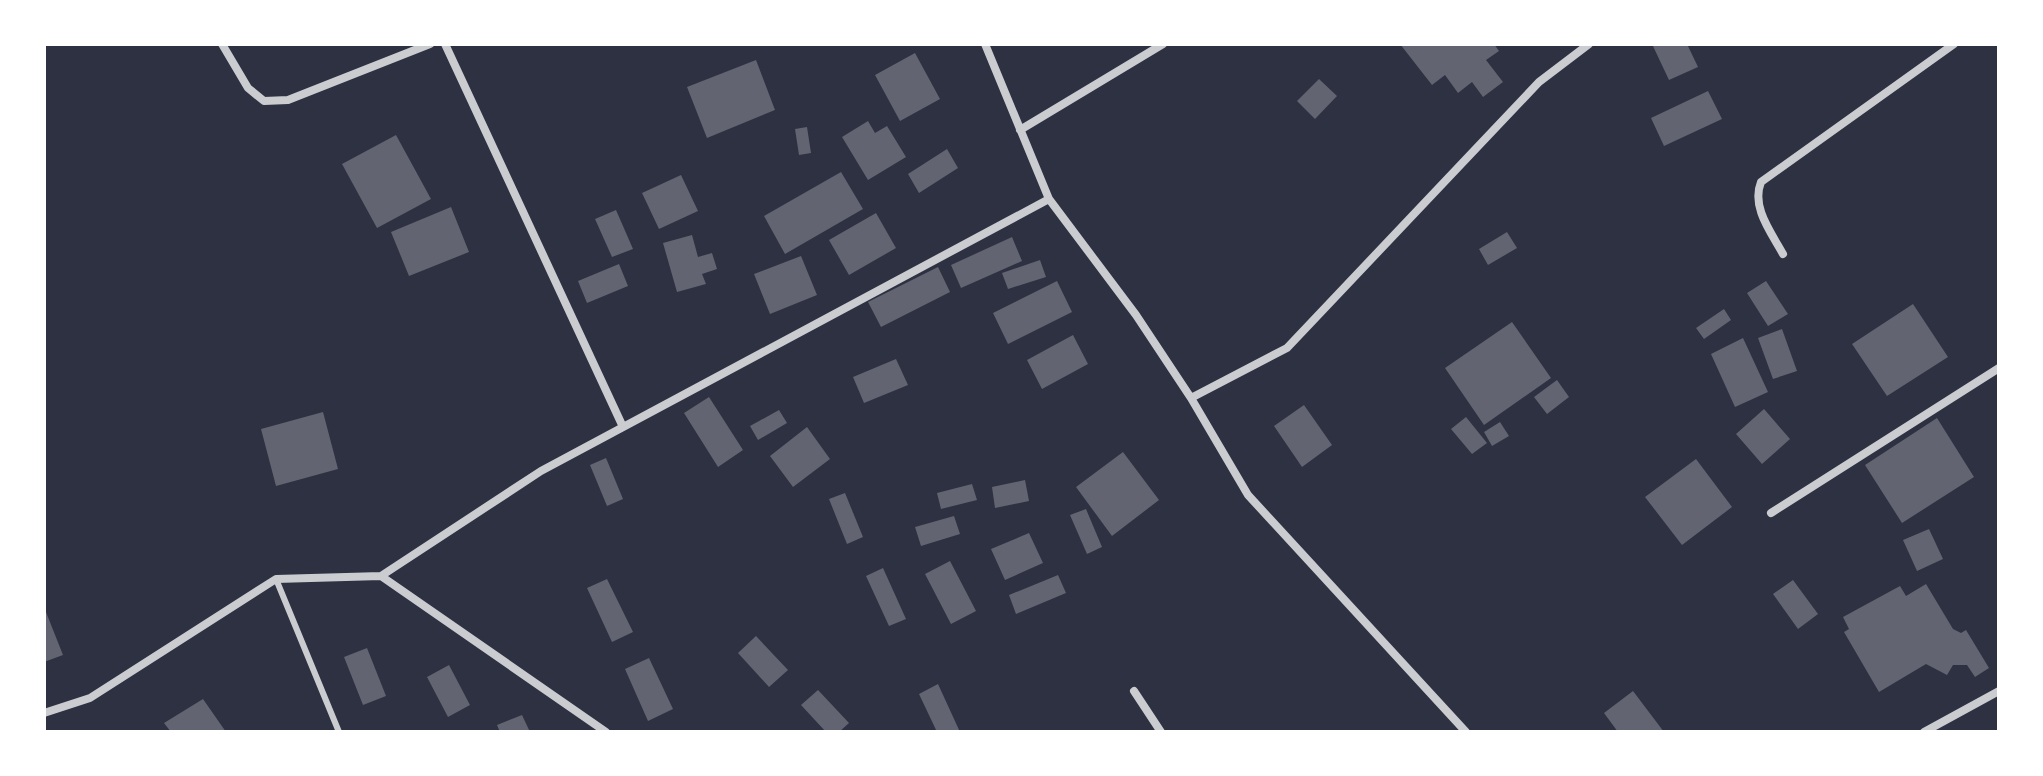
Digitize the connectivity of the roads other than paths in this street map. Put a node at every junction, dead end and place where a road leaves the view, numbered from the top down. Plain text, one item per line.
1 (222, 44) edge
2 (430, 44) edge
3 (445, 44) edge
4 (985, 44) edge
5 (1163, 44) edge
6 (1589, 44) edge
7 (1954, 44) edge
8 (1020, 130) junction
9 (1049, 199) junction
10 (1783, 254) dead end
11 (1999, 368) edge
12 (1191, 398) junction
13 (623, 427) junction
14 (1771, 513) dead end
15 (381, 576) junction
16 (276, 579) junction
17 (1134, 691) dead end
18 (1999, 691) edge
19 (44, 713) edge
20 (339, 732) edge
21 (606, 732) edge
22 (1161, 732) edge
23 (1466, 732) edge
24 (1924, 732) edge

1 - 2 street
3 - 13 street
4 - 8 street
5 - 8 street
6 - 12 street
7 - 10 street
8 - 9 street
9 - 12 street
9 - 13 street
11 - 14 street
12 - 23 street
13 - 15 street
15 - 16 street
15 - 21 street
16 - 19 street
16 - 20 lane
17 - 22 street
18 - 24 street

